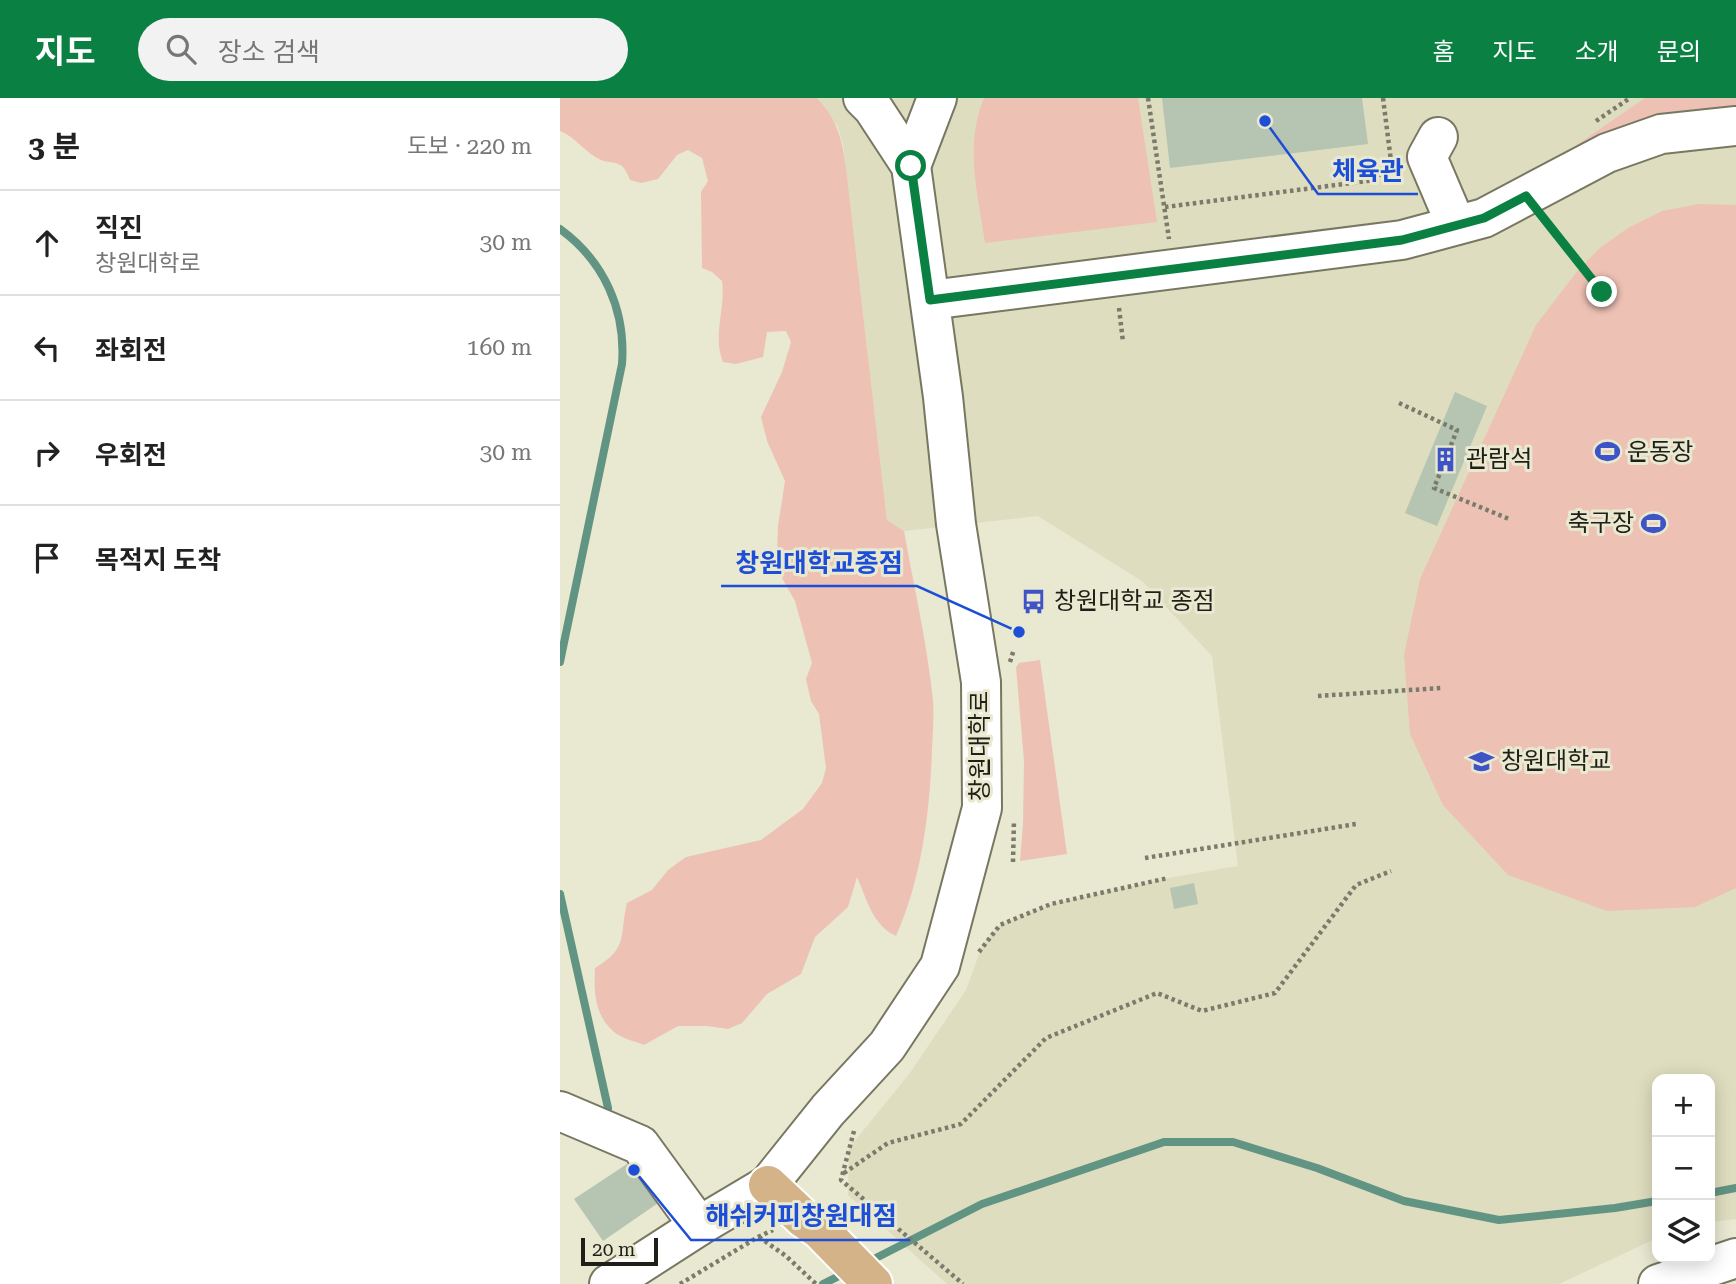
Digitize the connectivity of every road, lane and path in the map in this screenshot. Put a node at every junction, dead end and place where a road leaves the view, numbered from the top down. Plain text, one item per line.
1 (863, 98) edge
2 (937, 98) edge
3 (1148, 98) edge
4 (1383, 98) edge
5 (1736, 126) edge
6 (1418, 151) junction
7 (911, 166) junction
8 (1526, 196) junction
9 (1165, 207) junction
10 (1456, 225) junction
11 (1174, 269) junction
12 (1602, 292) dead end
13 (930, 300) junction
14 (1399, 403) dead end
15 (1509, 519) dead end
16 (1441, 688) dead end
17 (1318, 696) dead end
18 (1356, 824) dead end
19 (1145, 858) dead end
20 (1391, 872) dead end
21 (1168, 878) dead end
22 (976, 956) dead end
23 (560, 1111) edge
24 (862, 1121) dead end
25 (844, 1172) junction
26 (768, 1185) junction
27 (812, 1224) junction
28 (699, 1226) junction
29 (758, 1237) junction
30 (1736, 1258) edge
31 (609, 1284) edge
32 (680, 1284) edge
33 (817, 1284) edge
34 (873, 1284) edge
35 (963, 1284) edge
36 (1658, 1284) edge

1 - 7 street
2 - 7 street
3 - 9 path
4 - 6 path
5 - 8 street
6 - 9 path
6 - 10 street
7 - 13 street, 창원대학로
8 - 10 street
8 - 12 path
9 - 11 path
10 - 11 street
11 - 13 street
13 - 26 street, 창원대학로
14 - 15 path
16 - 17 path
18 - 19 path
20 - 25 path
21 - 22 path
23 - 28 street
24 - 25 path
25 - 35 path
26 - 27 main road
26 - 28 street, 창원대학로
27 - 29 path
27 - 34 main road
28 - 31 street, 창원대학로
29 - 32 path
29 - 33 path
30 - 36 street

